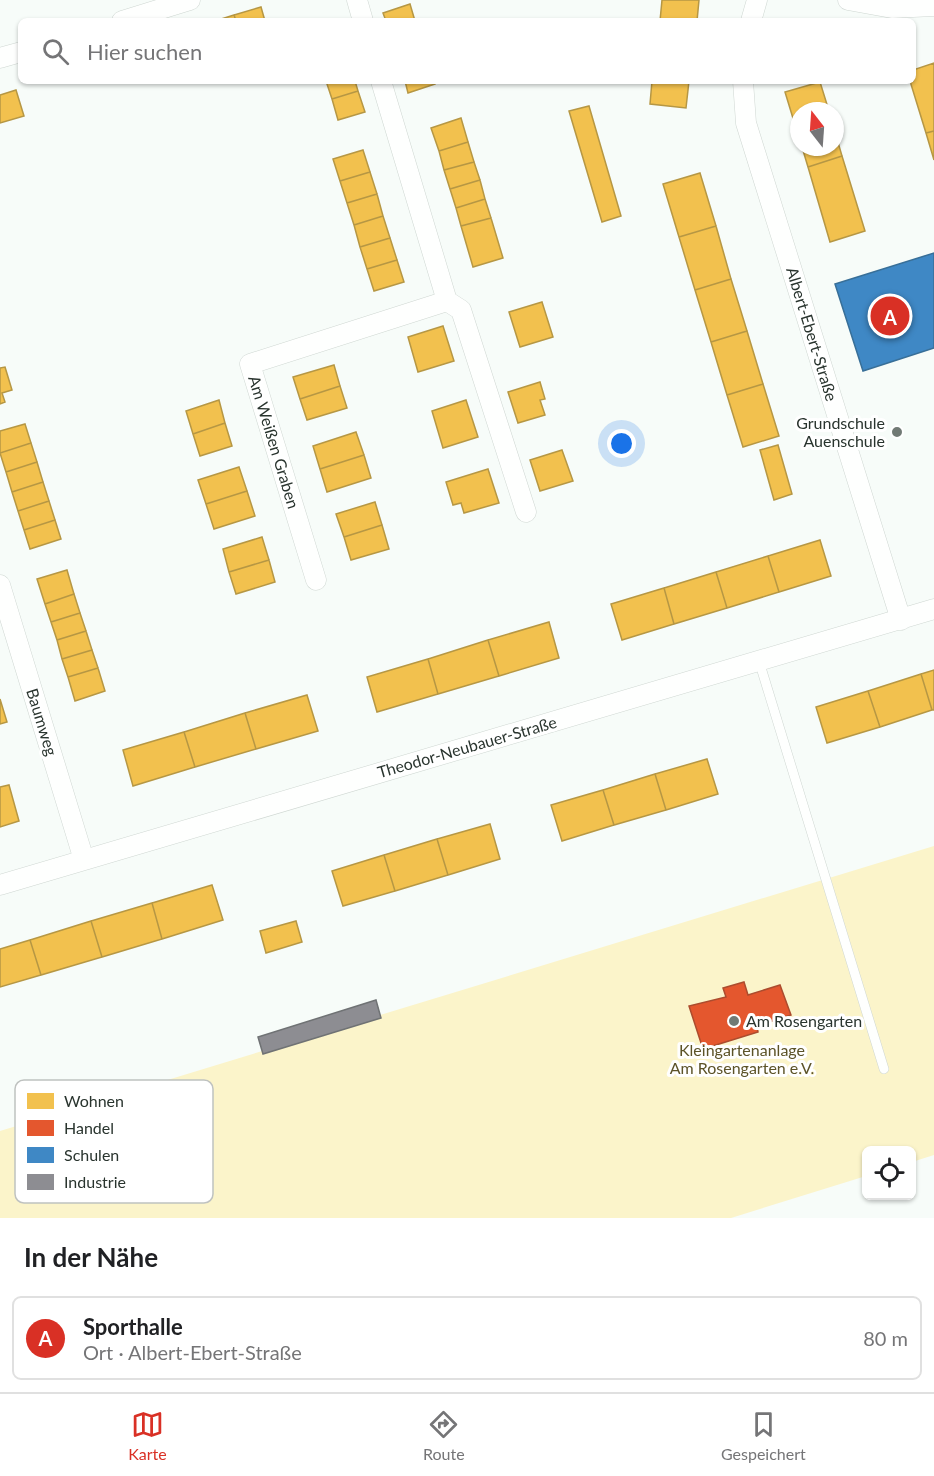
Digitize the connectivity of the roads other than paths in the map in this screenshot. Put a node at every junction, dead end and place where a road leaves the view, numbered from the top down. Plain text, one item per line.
1 (190, 0) edge
2 (357, 0) edge
3 (756, 0) edge
4 (848, 0) edge
5 (934, 6) edge
6 (132, 18) edge
7 (362, 18) edge
8 (752, 18) edge
9 (18, 53) edge
10 (0, 58) edge
11 (382, 84) edge
12 (743, 84) edge
13 (447, 301) junction
14 (526, 512) dead end
15 (316, 579) dead end
16 (0, 585) edge
17 (934, 609) edge
18 (901, 620) junction
19 (759, 661) junction
20 (84, 860) junction
21 (0, 885) edge
22 (884, 1070) dead end

1 - 6 street
2 - 7 street
3 - 8 street
4 - 5 street
9 - 10 street
11 - 13 street
12 - 18 street, Albert-Ebert-Straße
13 - 14 street
13 - 15 street, Am Weißen Graben
16 - 20 street, Baumweg
17 - 18 street, Theodor-Neubauer-Straße
18 - 19 street, Theodor-Neubauer-Straße
19 - 20 street, Theodor-Neubauer-Straße
19 - 22 lane
20 - 21 street, Theodor-Neubauer-Straße

